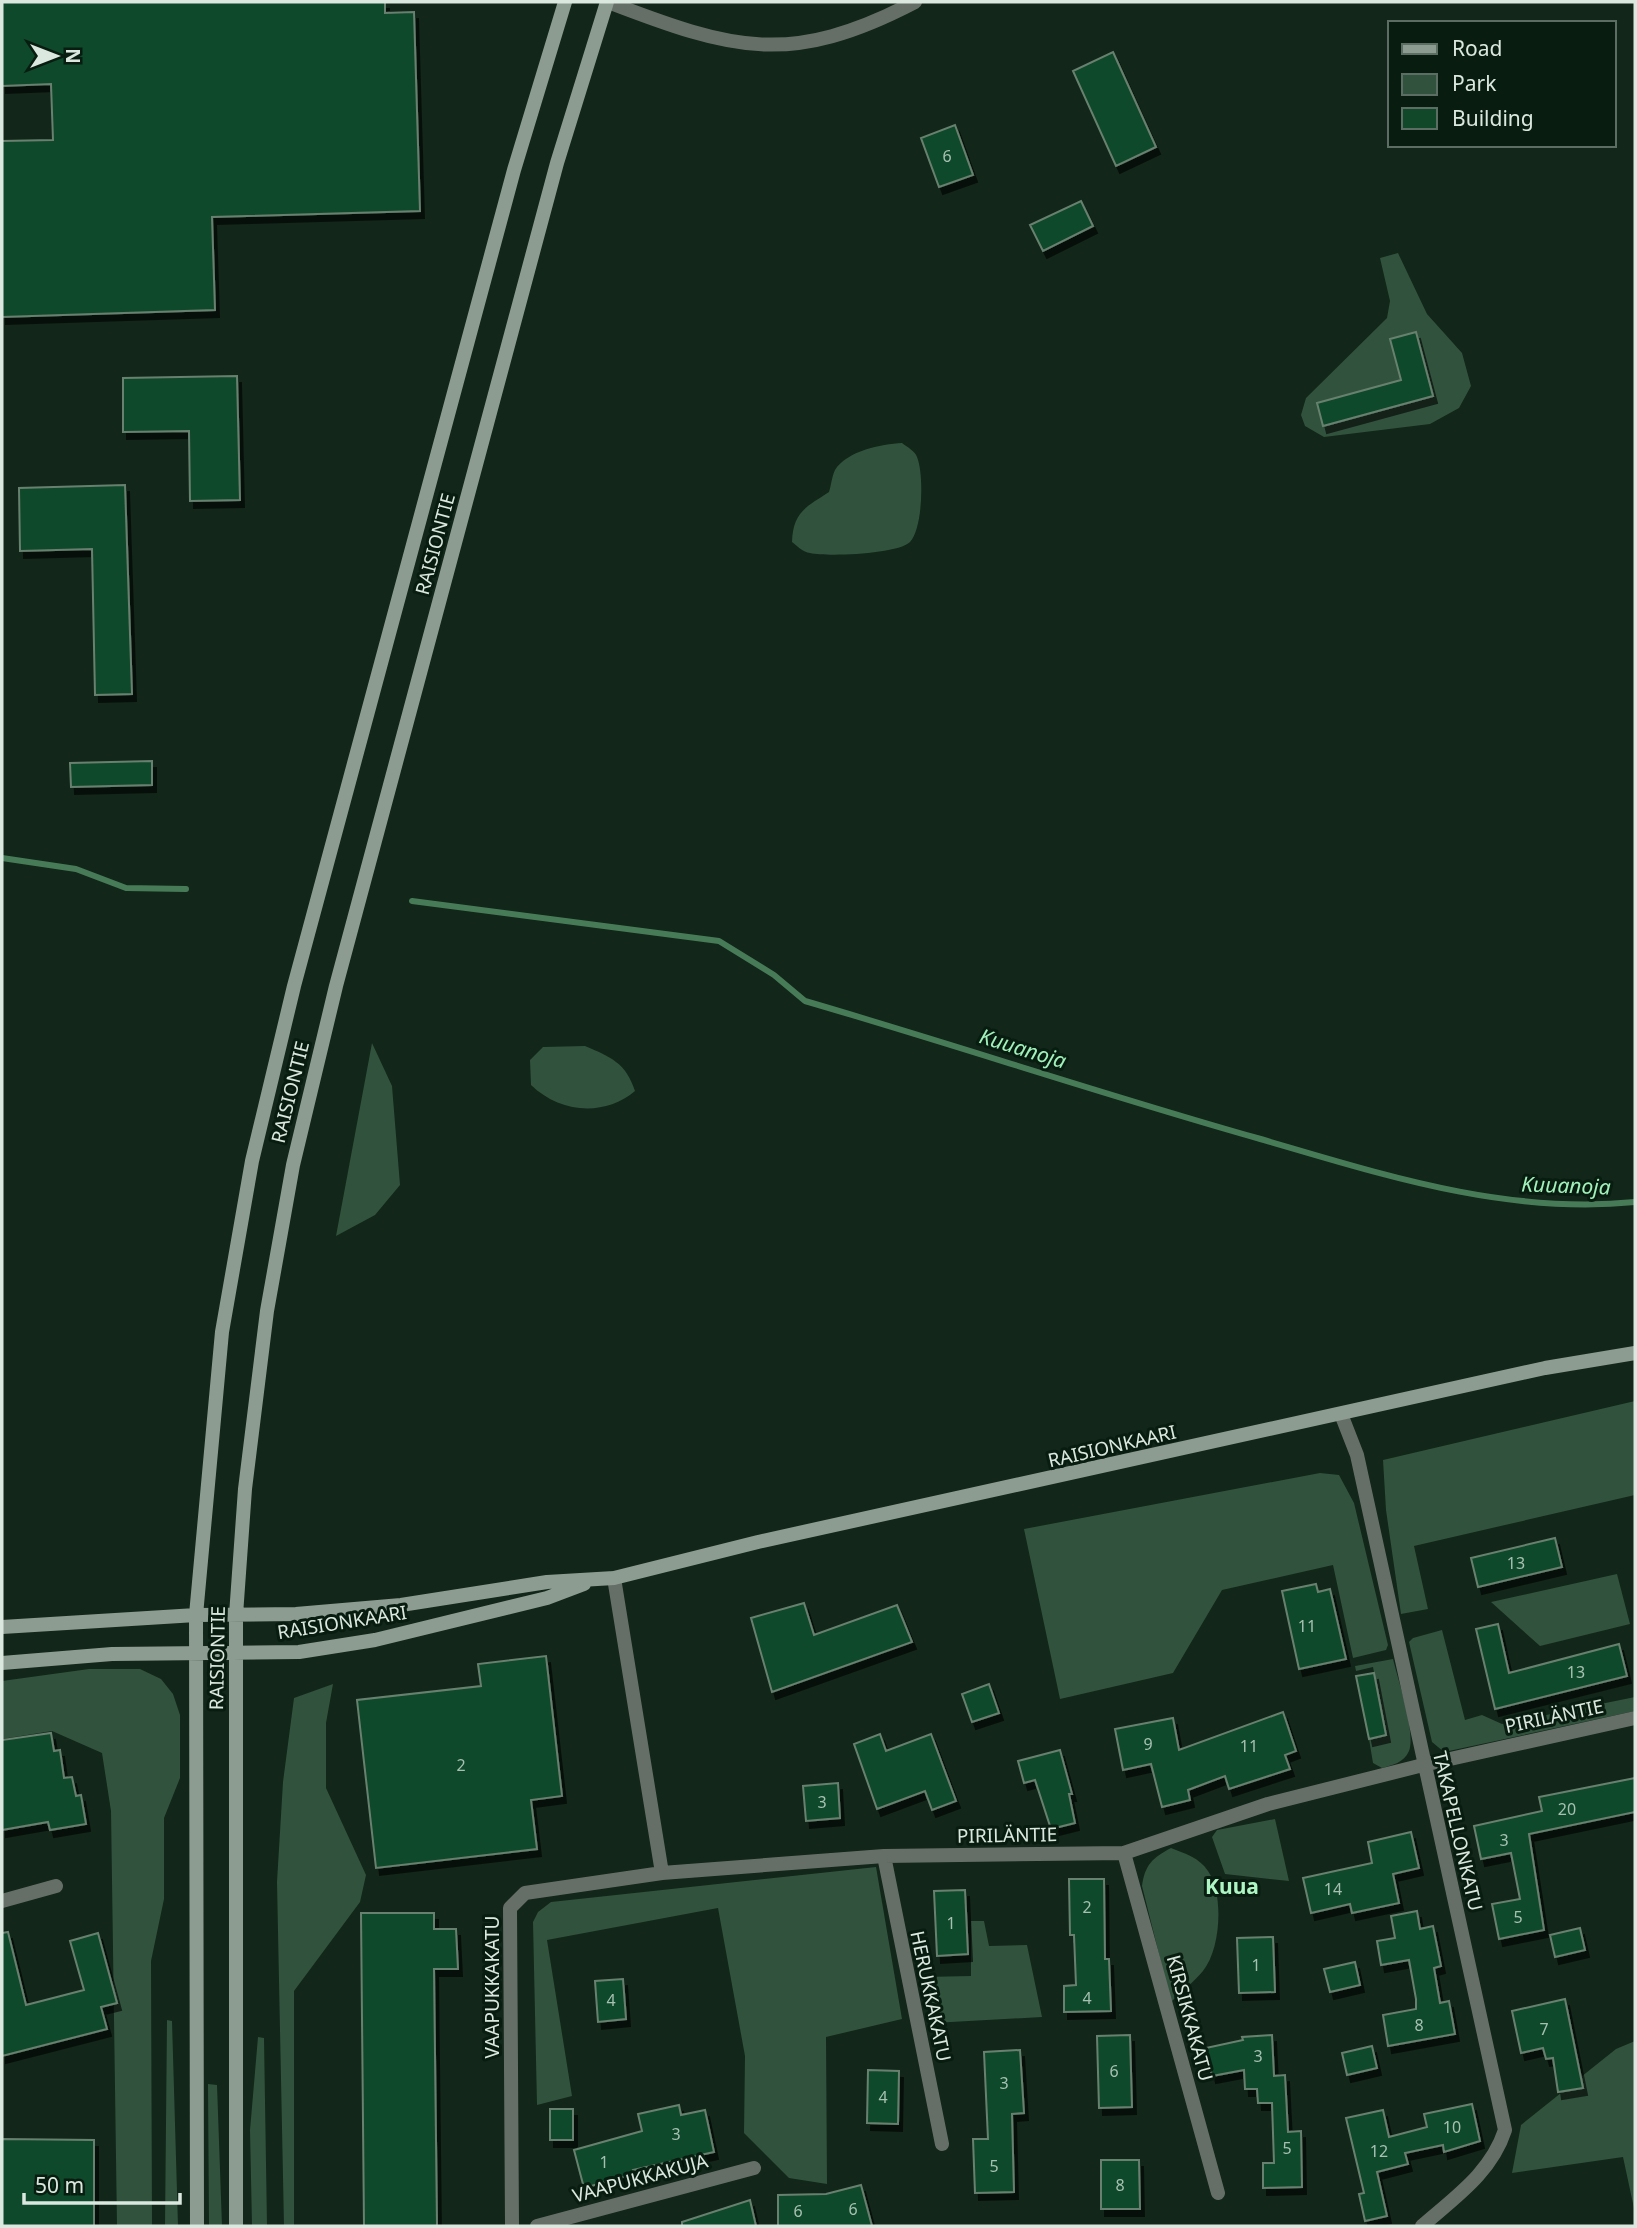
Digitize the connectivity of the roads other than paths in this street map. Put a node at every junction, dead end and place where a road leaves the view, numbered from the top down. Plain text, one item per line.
1 (565, 2) edge
2 (608, 2) edge
3 (915, 2) edge
4 (1635, 1353) edge
5 (1341, 1414) junction
6 (606, 1578) junction
7 (196, 1615) junction
8 (236, 1615) junction
9 (2, 1627) edge
10 (196, 1653) junction
11 (236, 1653) junction
12 (2, 1663) edge
13 (1635, 1718) edge
14 (1423, 1765) junction
15 (1124, 1853) junction
16 (884, 1856) junction
17 (662, 1873) junction
18 (56, 1886) dead end
19 (2, 1901) edge
20 (942, 2144) dead end
21 (754, 2168) dead end
22 (1218, 2193) dead end
23 (197, 2226) edge
24 (236, 2226) edge
25 (512, 2226) edge
26 (537, 2226) edge
27 (1422, 2226) edge

1 - 7 main road, RAISIONTIE
2 - 3 street
2 - 8 main road, RAISIONTIE
4 - 5 main road, RAISIONKAARI
5 - 6 main road, RAISIONKAARI
5 - 14 street, TAKAPELLONKATU
6 - 8 main road, RAISIONKAARI
6 - 11 main road, RAISIONKAARI
6 - 17 street
7 - 8 main road, RAISIONKAARI
7 - 9 main road, RAISIONKAARI
7 - 10 main road, RAISIONTIE
8 - 11 main road, RAISIONTIE
10 - 11 main road, RAISIONKAARI
10 - 12 main road, RAISIONKAARI
10 - 23 main road, RAISIONTIE
11 - 24 main road, RAISIONTIE
13 - 14 street, PIRILÄNTIE
14 - 15 street, PIRILÄNTIE
14 - 27 street, TAKAPELLONKATU
15 - 16 street, PIRILÄNTIE
15 - 22 street, KIRSIKKAKATU
16 - 17 street, PIRILÄNTIE
16 - 20 street, HERUKKAKATU
17 - 25 street, VAAPUKKAKATU
18 - 19 street
21 - 26 street, VAAPUKKAKUJA

